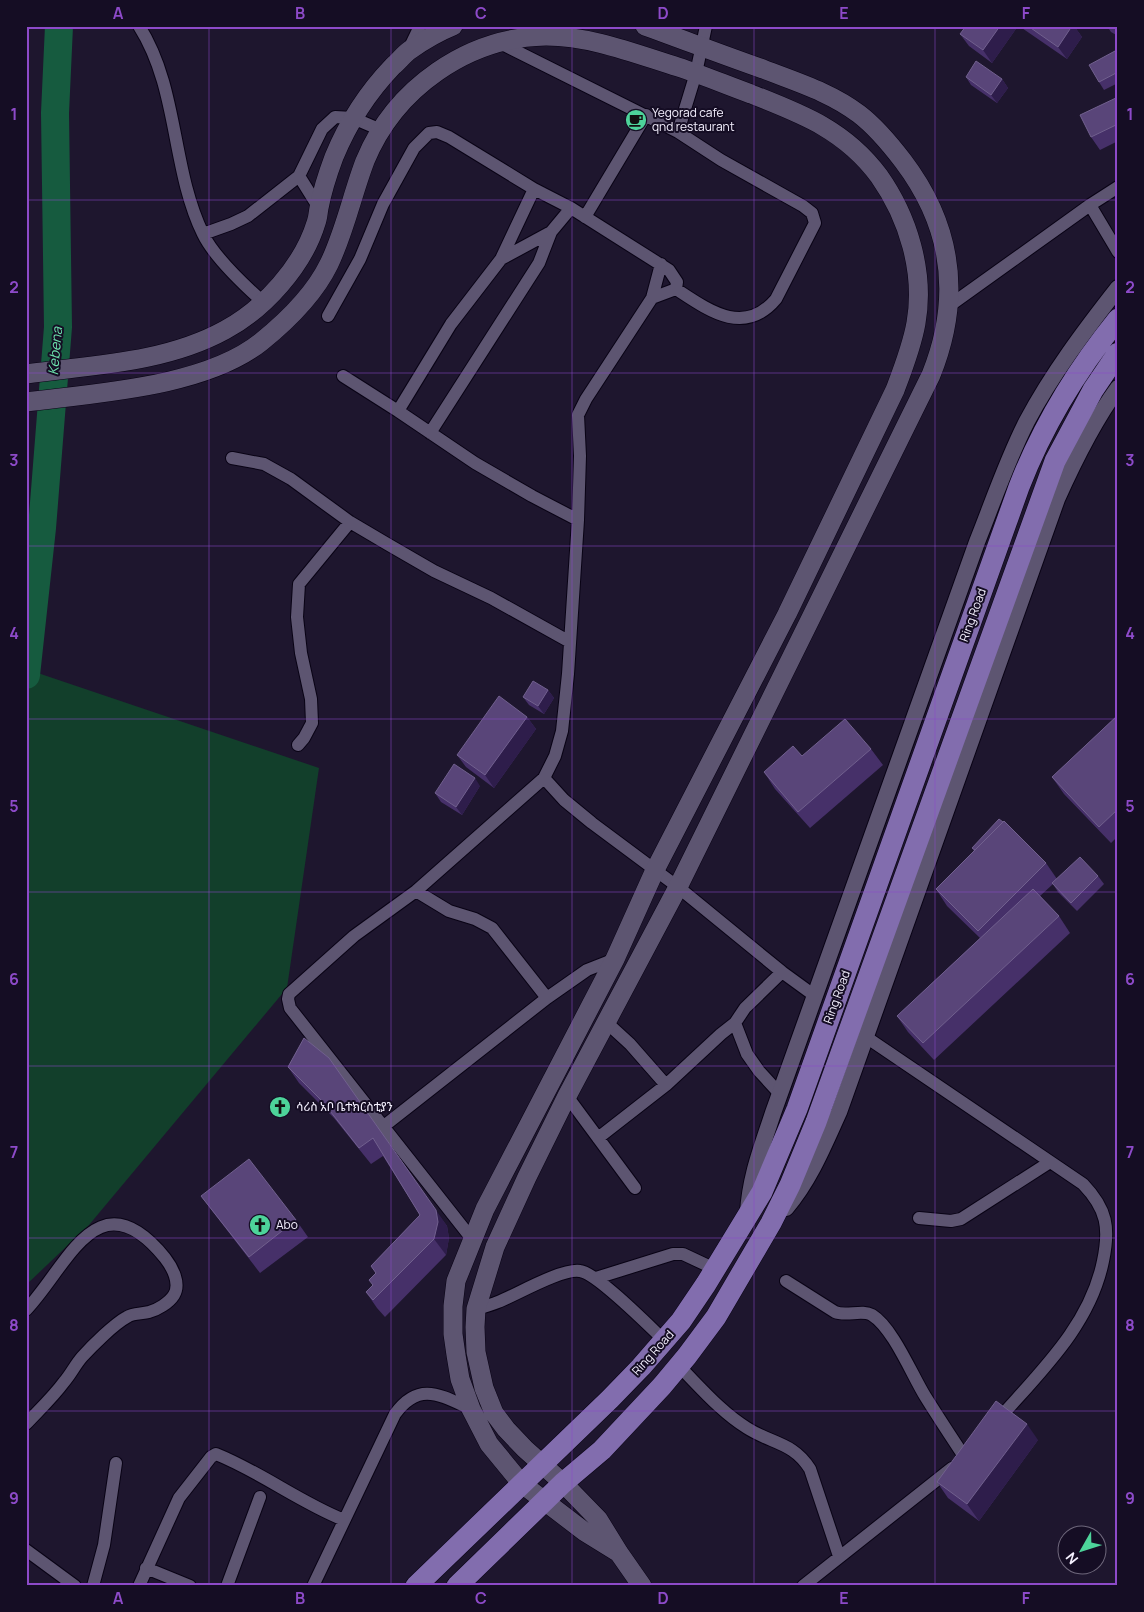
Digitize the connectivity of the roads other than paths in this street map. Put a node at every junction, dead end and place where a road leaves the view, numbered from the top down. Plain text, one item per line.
1 (140, 26) edge
2 (420, 26) edge
3 (453, 26) edge
4 (645, 26) edge
5 (706, 26) edge
6 (500, 43) junction
7 (702, 47) junction
8 (408, 51) junction
9 (696, 73) junction
10 (646, 115) junction
11 (353, 118) junction
12 (381, 130) junction
13 (678, 132) junction
14 (299, 176) junction
15 (1118, 188) edge
16 (534, 189) junction
17 (1090, 205) junction
18 (319, 208) junction
19 (571, 208) junction
20 (585, 217) junction
21 (551, 232) junction
22 (203, 234) junction
23 (1118, 252) edge
24 (501, 259) junction
25 (661, 264) junction
26 (1118, 288) edge
27 (676, 289) junction
28 (652, 298) junction
29 (263, 302) junction
30 (949, 306) junction
31 (328, 316) dead end
32 (1118, 319) edge
33 (1118, 353) edge
34 (26, 374) edge
35 (343, 376) dead end
36 (1118, 388) edge
37 (26, 402) edge
38 (398, 411) junction
39 (430, 433) junction
40 (232, 458) dead end
41 (578, 520) junction
42 (350, 522) junction
43 (570, 642) junction
44 (298, 745) dead end
45 (544, 778) junction
46 (656, 870) junction
47 (678, 887) junction
48 (416, 891) junction
49 (616, 959) junction
50 (782, 972) junction
51 (815, 996) junction
52 (547, 998) junction
53 (606, 1022) junction
54 (735, 1023) junction
55 (866, 1037) junction
56 (666, 1085) junction
57 (780, 1094) junction
58 (567, 1096) junction
59 (384, 1126) junction
60 (598, 1138) junction
61 (1050, 1162) junction
62 (634, 1188) dead end
63 (748, 1213) junction
64 (919, 1218) dead end
65 (771, 1223) junction
66 (472, 1239) junction
67 (715, 1269) junction
68 (596, 1278) junction
69 (786, 1281) dead end
70 (476, 1309) junction
71 (26, 1310) edge
72 (665, 1341) junction
73 (678, 1366) junction
74 (471, 1409) junction
75 (26, 1424) edge
76 (991, 1428) edge
77 (116, 1463) dead end
78 (541, 1464) junction
79 (521, 1483) junction
80 (563, 1483) junction
81 (260, 1498) dead end
82 (546, 1502) junction
83 (344, 1520) junction
84 (26, 1550) edge
85 (619, 1554) junction
86 (839, 1556) junction
87 (146, 1568) junction
88 (76, 1586) edge
89 (94, 1586) edge
90 (140, 1586) edge
91 (190, 1586) edge
92 (227, 1586) edge
93 (313, 1586) edge
94 (416, 1586) edge
95 (457, 1586) edge
96 (642, 1586) edge
97 (803, 1586) edge

1 - 22 street
2 - 8 street
3 - 8 main road
4 - 7 main road
5 - 7 street
6 - 9 main road
6 - 10 street
6 - 12 main road
7 - 9 street
7 - 30 main road
8 - 11 main road
9 - 13 street
9 - 46 main road
10 - 13 street
10 - 20 street
11 - 12 street
11 - 14 street
11 - 18 main road
12 - 37 main road
13 - 27 street
14 - 18 street
14 - 22 street
15 - 17 street
16 - 19 street
16 - 24 street
16 - 31 street
17 - 23 street
17 - 30 street
18 - 29 main road
19 - 20 street
19 - 21 street
20 - 25 street
21 - 24 street
21 - 39 street
22 - 29 street
24 - 38 street
25 - 27 street
25 - 28 street
26 - 51 street
27 - 28 street
28 - 41 street
29 - 34 main road
30 - 47 main road
32 - 63 highway, Ring Road
33 - 65 highway, Ring Road
35 - 38 street
36 - 55 street
38 - 39 street
39 - 41 street
40 - 42 street
41 - 43 street
42 - 43 street
42 - 44 street
43 - 45 street
45 - 46 street
45 - 48 street
46 - 47 street
46 - 49 main road
47 - 50 street
47 - 53 main road
48 - 52 street
48 - 59 street
49 - 52 street
49 - 66 main road
50 - 51 street
50 - 54 street
51 - 57 street
52 - 59 street
53 - 56 street
53 - 58 main road
54 - 56 street
54 - 57 street
55 - 61 street
55 - 65 street
56 - 60 street
57 - 63 street
58 - 60 street
58 - 70 main road
59 - 66 street
60 - 62 street
61 - 64 street
61 - 76 street
63 - 67 highway, Ring Road
65 - 73 highway, Ring Road
66 - 74 main road
67 - 68 street
67 - 72 highway, Ring Road
68 - 70 street
68 - 72 street
69 - 86 street
70 - 78 main road
71 - 75 street
72 - 78 highway, Ring Road
73 - 80 highway, Ring Road
73 - 86 street
74 - 79 main road
74 - 83 street
77 - 89 street
78 - 79 highway, Ring Road
78 - 80 main road
79 - 82 main road
79 - 94 highway, Ring Road
80 - 82 highway, Ring Road
80 - 85 main road
81 - 92 street
82 - 85 main road
82 - 95 highway, Ring Road
83 - 87 street
83 - 93 street
84 - 88 street
85 - 96 main road
86 - 97 street
87 - 90 street
87 - 91 street

